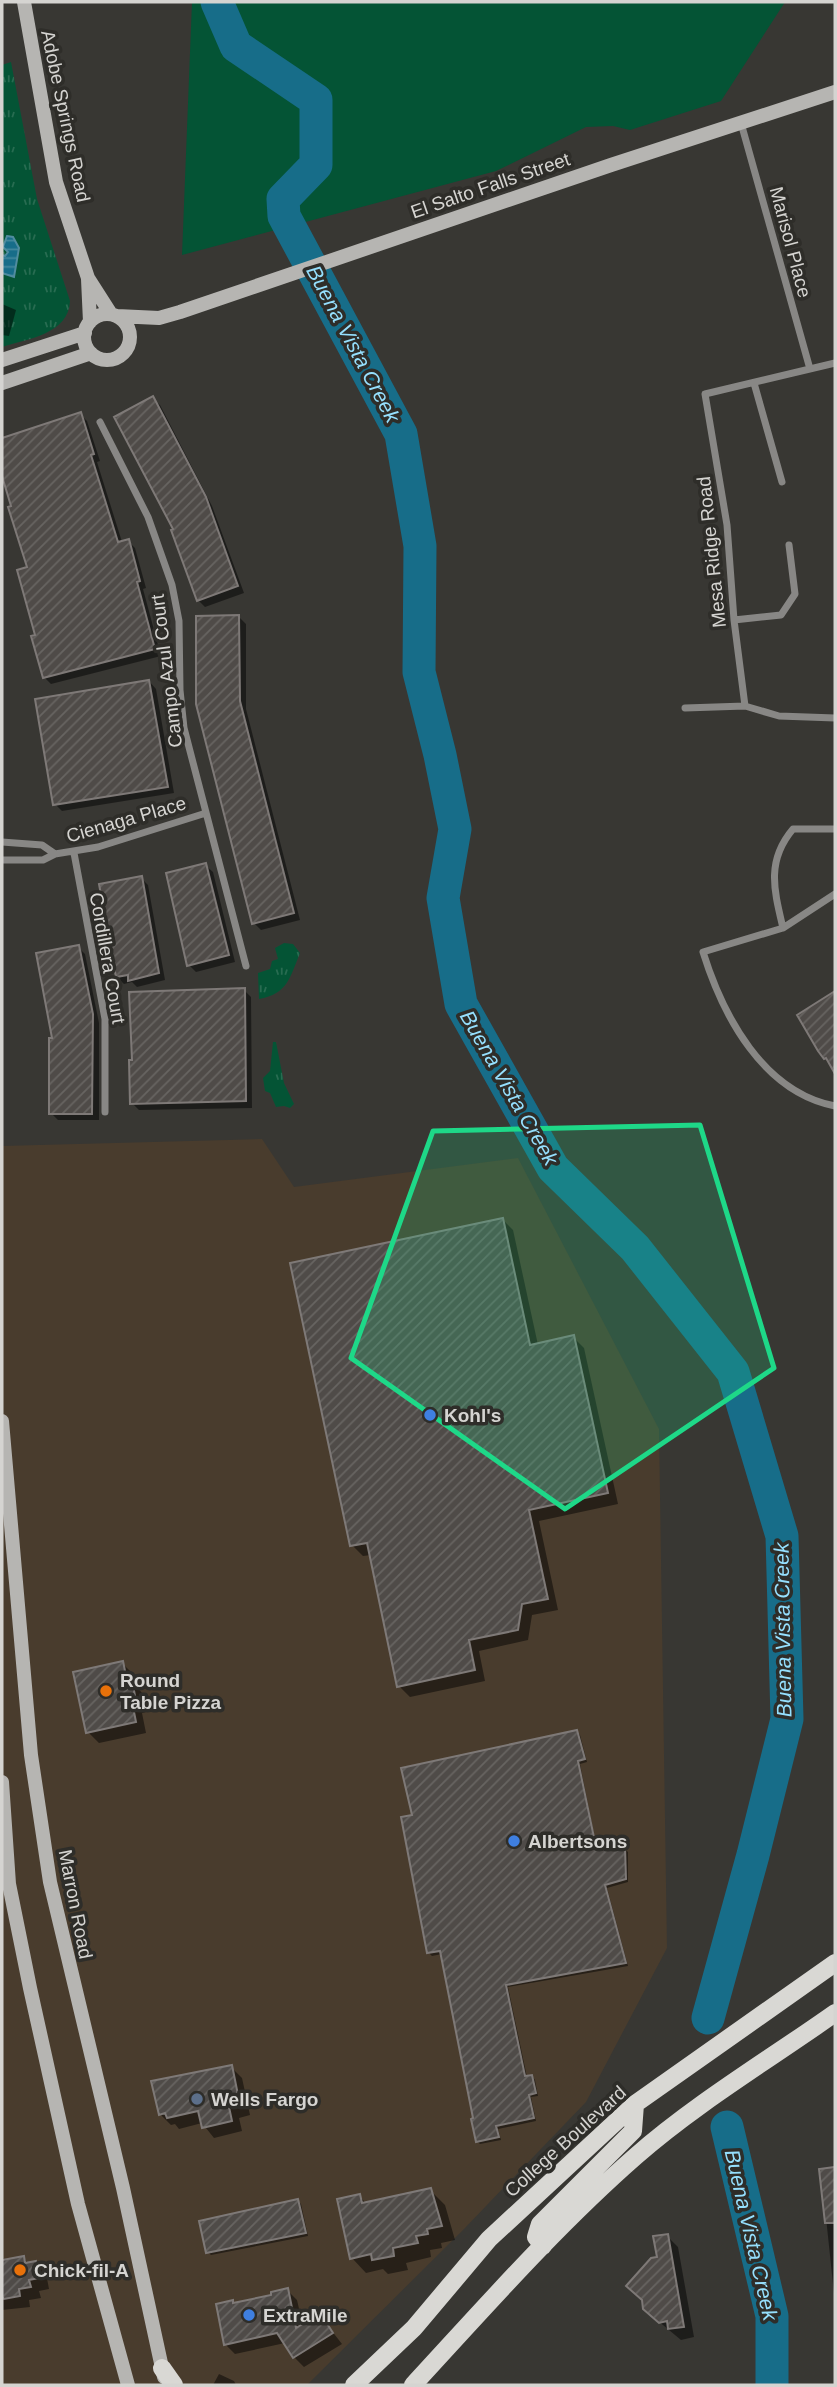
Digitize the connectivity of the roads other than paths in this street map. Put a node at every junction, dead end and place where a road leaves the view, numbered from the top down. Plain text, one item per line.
1 (24, 2) edge
2 (835, 92) edge
3 (741, 123) junction
4 (88, 278) junction
5 (114, 315) junction
6 (159, 318) junction
7 (87, 328) junction
8 (130, 341) junction
9 (91, 353) junction
10 (2, 360) edge
11 (835, 363) edge
12 (810, 369) junction
13 (2, 383) edge
14 (754, 383) junction
15 (100, 422) dead end
16 (782, 482) dead end
17 (789, 545) dead end
18 (734, 620) junction
19 (745, 706) junction
20 (685, 708) dead end
21 (835, 718) edge
22 (206, 813) junction
23 (835, 829) edge
24 (2, 842) edge
25 (74, 853) junction
26 (55, 854) junction
27 (2, 860) edge
28 (835, 894) edge
29 (783, 928) junction
30 (246, 966) dead end
31 (835, 1106) edge
32 (106, 1112) dead end
33 (2, 1421) edge
34 (2, 1782) edge
35 (835, 1963) edge
36 (835, 2013) edge
37 (635, 2104) junction
38 (543, 2246) junction
39 (369, 2371) junction
40 (164, 2376) edge
41 (128, 2385) edge
42 (174, 2385) edge
43 (343, 2385) edge
44 (354, 2385) edge
45 (413, 2385) edge

1 - 4 street, Adobe Springs Road
2 - 3 street, El Salto Falls Street
3 - 6 street, El Salto Falls Street
3 - 12 street, Marisol Place
4 - 5 street, Adobe Springs Road
4 - 7 street, Adobe Springs Road
5 - 6 street, El Salto Falls Street
5 - 7 street
5 - 8 street
6 - 8 street, El Salto Falls Street
7 - 9 street
7 - 10 street
8 - 9 street
9 - 13 street
11 - 12 street
12 - 14 street
14 - 16 street
14 - 18 street, Mesa Ridge Road
15 - 22 street, Campo Azul Court
17 - 18 street
18 - 19 street, Mesa Ridge Road
19 - 20 street
19 - 21 street
22 - 25 street, Cienaga Place
22 - 30 street, Campo Azul Court
23 - 29 street
24 - 26 street, Cienaga Place
25 - 26 street, Cienaga Place
25 - 32 street, Cordillera Court
26 - 27 street, Cienaga Place
28 - 29 street
29 - 31 street
33 - 40 street, Marron Road
34 - 41 street
35 - 37 main road, College Boulevard
36 - 38 main road
37 - 38 main road
37 - 39 main road, College Boulevard
38 - 45 main road
39 - 43 main road
39 - 44 main road, College Boulevard
40 - 42 main road

